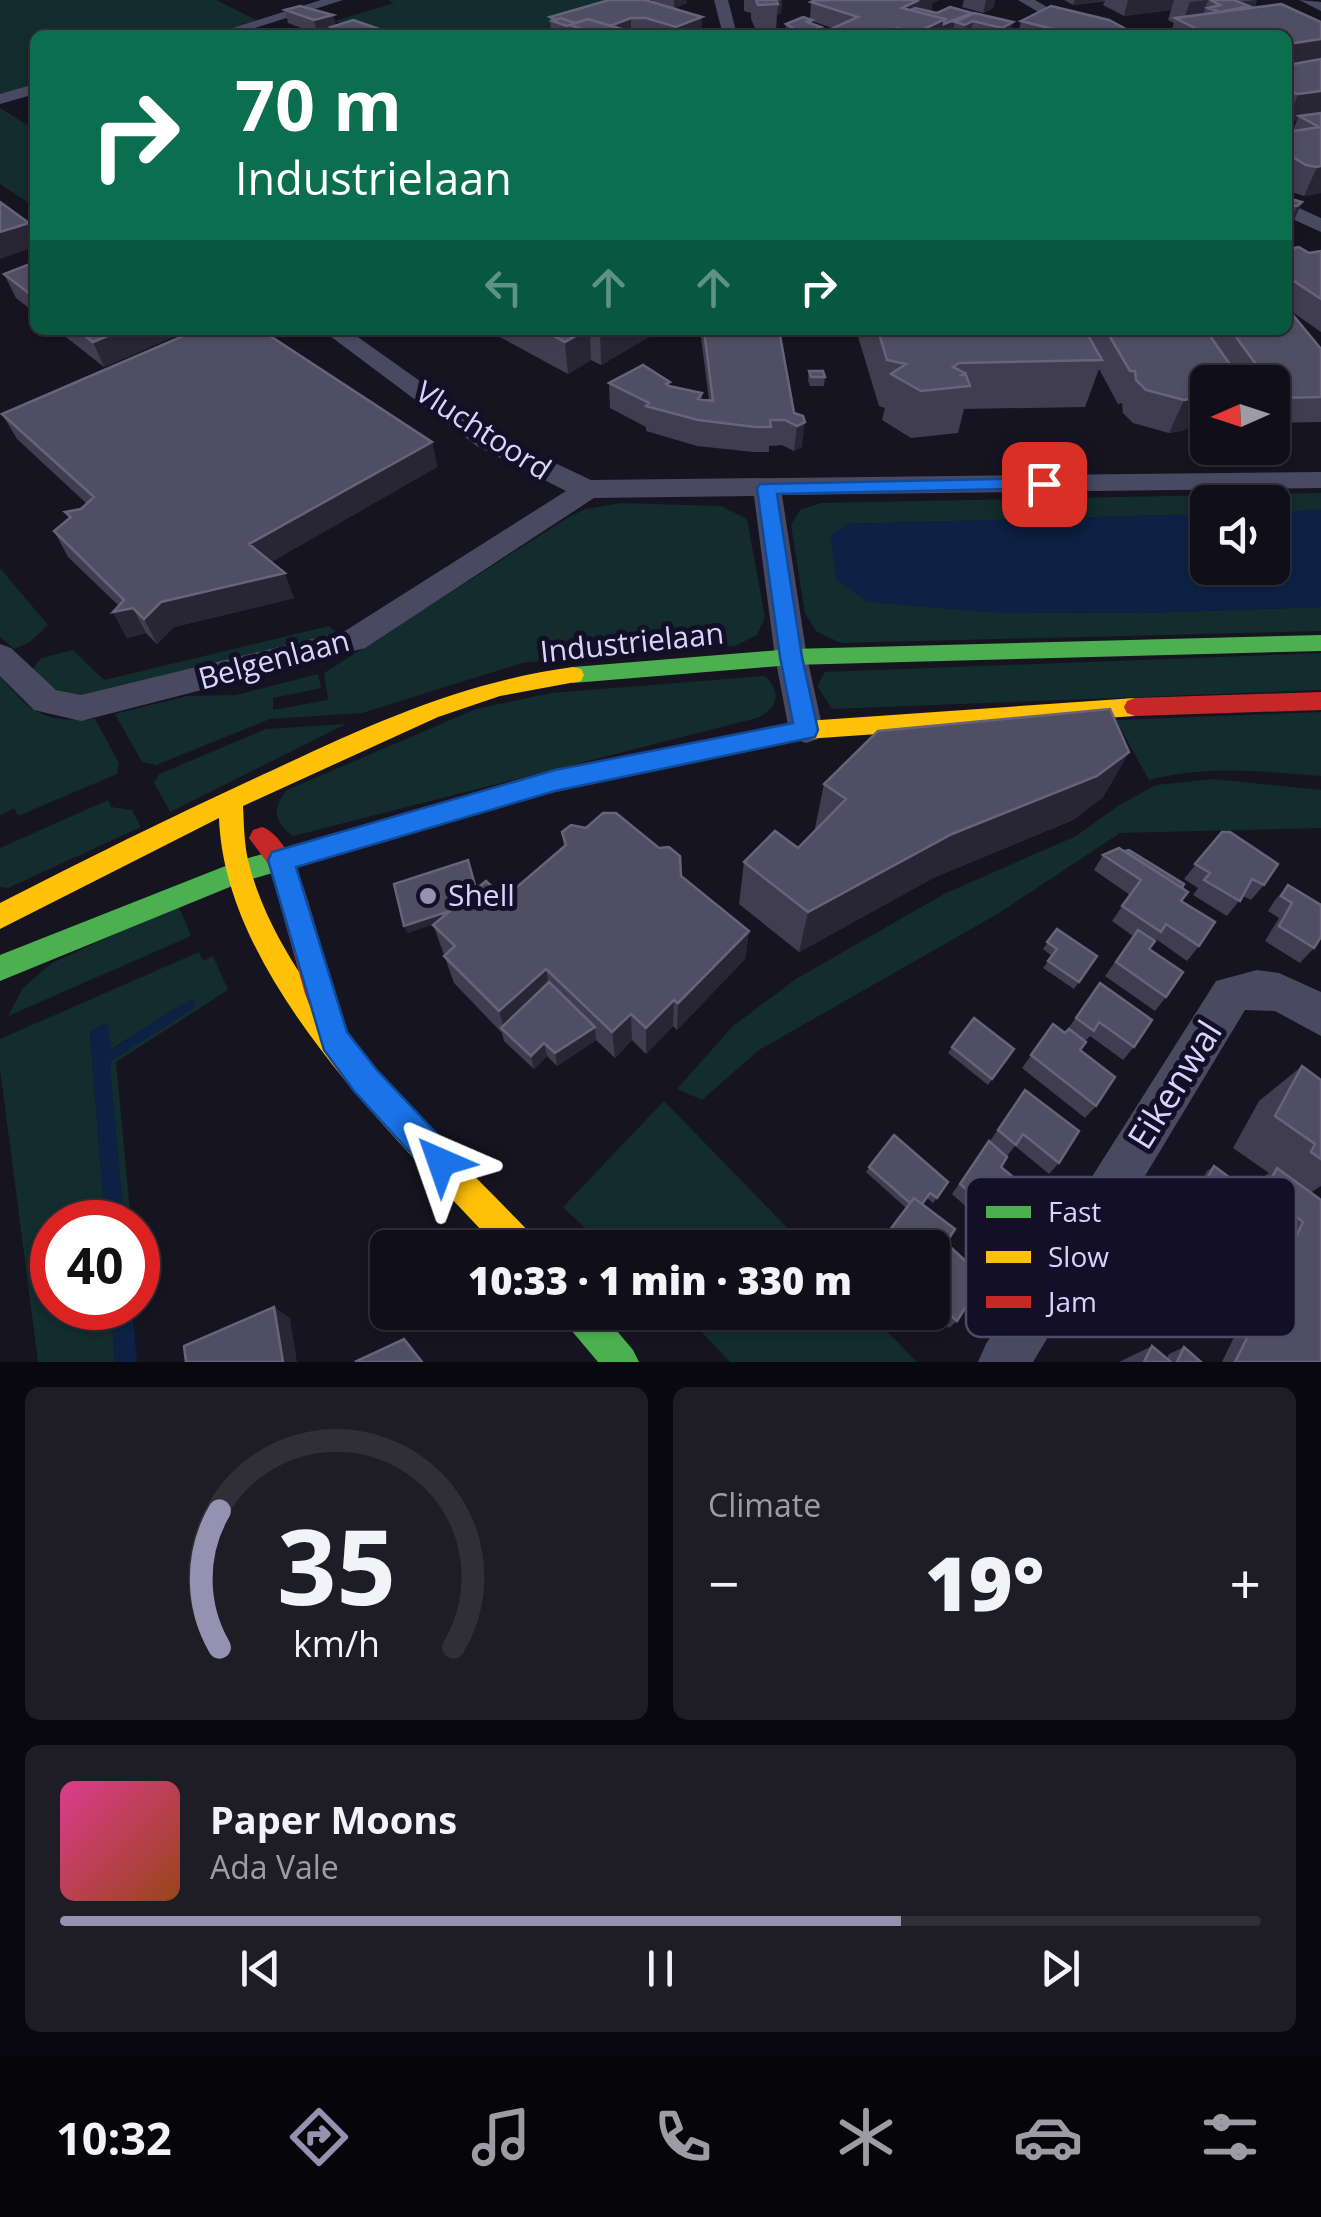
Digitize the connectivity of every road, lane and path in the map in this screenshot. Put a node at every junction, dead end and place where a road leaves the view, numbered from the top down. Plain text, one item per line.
1 (336, 0) edge
2 (720, 0) edge
3 (1025, 0) edge
4 (1306, 0) edge
5 (1321, 6) edge
6 (234, 30) edge
7 (729, 30) edge
8 (1079, 30) edge
9 (30, 90) edge
10 (0, 99) edge
11 (1292, 211) edge
12 (1321, 226) edge
13 (340, 335) edge
14 (1321, 480) edge
15 (767, 488) junction
16 (588, 489) junction
17 (1321, 642) edge
18 (0, 656) edge
19 (791, 657) junction
20 (1321, 701) edge
21 (806, 730) junction
22 (230, 800) junction
23 (281, 860) junction
24 (238, 872) junction
25 (0, 917) edge
26 (0, 968) edge
27 (1321, 1016) edge
28 (334, 1040) junction
29 (1118, 1177) edge
30 (503, 1230) edge
31 (593, 1330) edge
32 (1019, 1337) edge
33 (621, 1362) edge
34 (1004, 1362) edge

1 - 6 street
2 - 7 street
3 - 8 street
4 - 5 street
9 - 10 street
11 - 12 street
13 - 16 street, Vluchtoord
14 - 15 street, Vluchtoord
15 - 16 street, Vluchtoord
15 - 19 street
16 - 18 street, Belgenlaan
17 - 19 main road, Industrielaan
19 - 21 street
19 - 22 main road, Industrielaan
20 - 21 main road
21 - 23 main road
22 - 23 main road
22 - 24 main road
22 - 25 main road, Industrielaan
23 - 24 main road
23 - 28 main road
24 - 26 main road
24 - 28 main road
27 - 29 street, Eikenwal
28 - 30 main road
31 - 33 main road
32 - 34 street, Eikenwal

